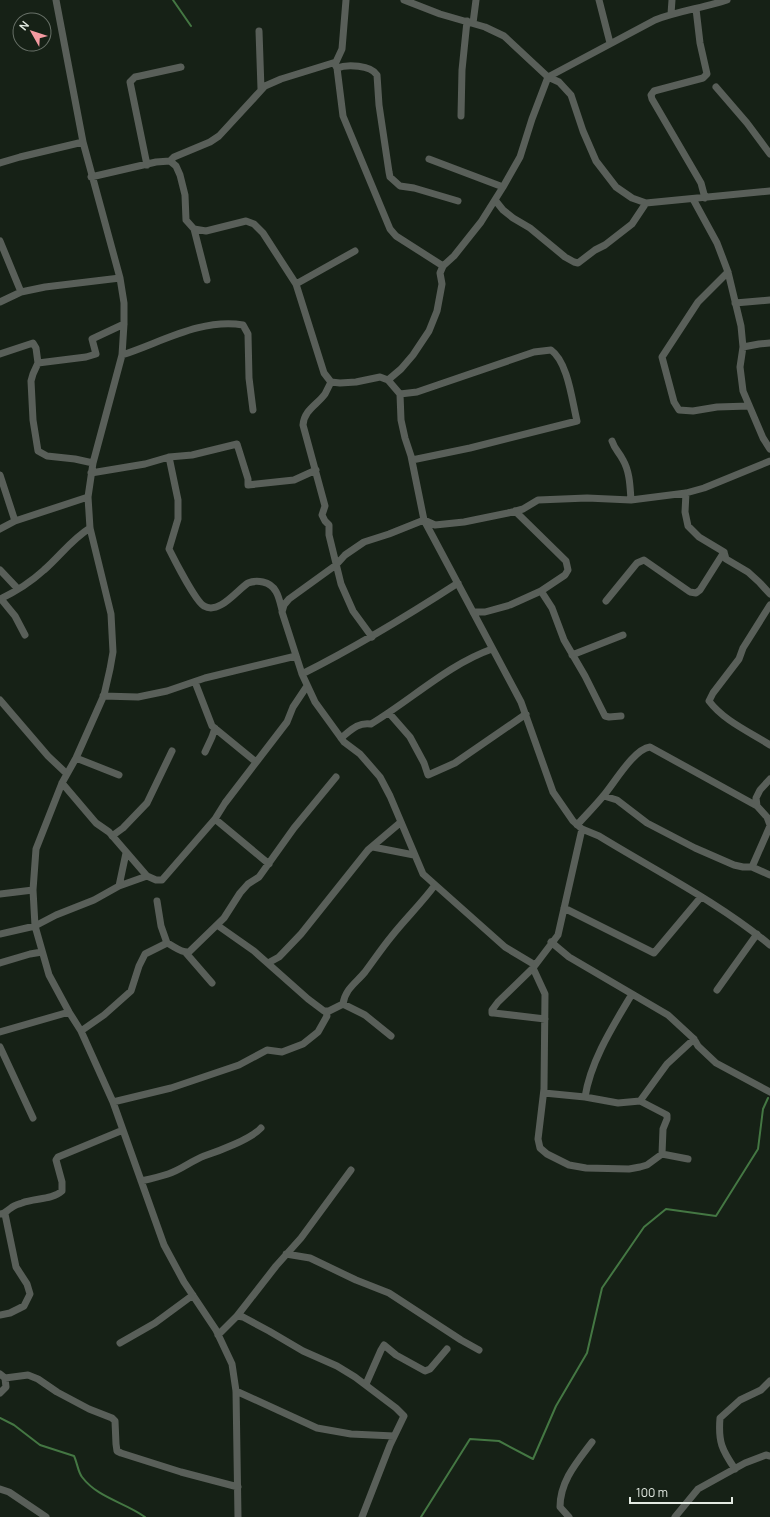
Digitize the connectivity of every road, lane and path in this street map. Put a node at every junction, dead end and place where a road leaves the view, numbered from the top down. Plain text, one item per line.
1 (56, 0) edge
2 (346, 0) edge
3 (404, 0) edge
4 (476, 0) edge
5 (599, 0) edge
6 (672, 0) edge
7 (728, 0) edge
8 (696, 9) junction
9 (671, 14) junction
10 (470, 22) junction
11 (259, 31) dead end
12 (610, 43) junction
13 (336, 65) junction
14 (181, 67) dead end
15 (548, 77) junction
16 (716, 87) dead end
17 (261, 89) junction
18 (461, 116) dead end
19 (83, 142) junction
20 (770, 154) edge
21 (429, 159) dead end
22 (170, 161) junction
23 (0, 163) edge
24 (147, 165) junction
25 (91, 177) junction
26 (503, 188) junction
27 (770, 191) edge
28 (705, 198) junction
29 (693, 199) junction
30 (495, 200) junction
31 (458, 201) dead end
32 (646, 203) junction
33 (194, 229) junction
34 (0, 241) edge
35 (355, 251) dead end
36 (443, 266) junction
37 (728, 272) junction
38 (120, 278) junction
39 (207, 280) dead end
40 (296, 284) junction
41 (21, 292) junction
42 (770, 300) edge
43 (0, 302) edge
44 (735, 303) junction
45 (124, 324) junction
46 (770, 343) edge
47 (743, 347) junction
48 (0, 354) edge
49 (122, 355) junction
50 (38, 363) junction
51 (388, 380) junction
52 (331, 382) junction
53 (400, 394) junction
54 (749, 406) junction
55 (253, 410) dead end
56 (766, 437) edge
57 (612, 441) dead end
58 (770, 449) edge
59 (169, 457) junction
60 (412, 460) junction
61 (770, 461) edge
62 (93, 463) junction
63 (316, 470) junction
64 (91, 473) junction
65 (0, 475) edge
66 (686, 493) junction
67 (88, 497) junction
68 (631, 500) junction
69 (515, 511) junction
70 (424, 520) junction
71 (15, 521) junction
72 (90, 528) junction
73 (0, 529) edge
74 (724, 552) junction
75 (336, 565) junction
76 (0, 570) edge
77 (458, 583) junction
78 (18, 589) junction
79 (541, 591) junction
80 (770, 594) edge
81 (279, 597) junction
82 (1, 599) edge
83 (289, 599) junction
84 (606, 602) dead end
85 (770, 605) edge
86 (282, 612) junction
87 (473, 612) junction
88 (25, 635) dead end
89 (623, 635) dead end
90 (372, 637) junction
91 (492, 649) junction
92 (572, 655) junction
93 (296, 656) junction
94 (302, 674) junction
95 (195, 682) junction
96 (307, 686) junction
97 (103, 696) junction
98 (0, 700) edge
99 (389, 713) junction
100 (526, 714) junction
101 (621, 716) dead end
102 (215, 728) junction
103 (341, 738) junction
104 (768, 742) edge
105 (172, 751) dead end
106 (205, 752) dead end
107 (76, 758) junction
108 (256, 762) junction
109 (67, 774) junction
110 (119, 775) dead end
111 (336, 777) dead end
112 (770, 779) edge
113 (62, 782) junction
114 (604, 796) junction
115 (756, 806) junction
116 (215, 819) junction
117 (401, 822) junction
118 (770, 825) edge
119 (579, 827) junction
120 (112, 836) junction
121 (373, 847) junction
122 (126, 853) junction
123 (414, 855) junction
124 (269, 864) junction
125 (752, 867) junction
126 (770, 875) edge
127 (147, 876) junction
128 (435, 885) junction
129 (119, 886) junction
130 (33, 890) junction
131 (0, 894) edge
132 (701, 897) junction
133 (157, 901) dead end
134 (564, 908) junction
135 (217, 925) junction
136 (35, 926) junction
137 (0, 934) edge
138 (757, 934) junction
139 (551, 942) junction
140 (167, 943) junction
141 (770, 945) edge
142 (42, 952) junction
143 (186, 953) junction
144 (0, 963) edge
145 (268, 963) junction
146 (534, 967) junction
147 (212, 983) dead end
148 (717, 990) dead end
149 (632, 994) junction
150 (342, 1004) junction
151 (69, 1012) junction
152 (326, 1012) junction
153 (545, 1019) junction
154 (80, 1031) junction
155 (0, 1032) edge
156 (391, 1036) dead end
157 (694, 1039) junction
158 (0, 1047) edge
159 (770, 1092) edge
160 (544, 1093) junction
161 (585, 1097) junction
162 (640, 1101) junction
163 (113, 1102) junction
164 (33, 1118) dead end
165 (261, 1128) dead end
166 (123, 1130) junction
167 (662, 1154) junction
168 (688, 1159) dead end
169 (352, 1170) dead end
170 (141, 1181) junction
171 (2, 1214) edge
172 (286, 1254) junction
173 (193, 1296) junction
174 (0, 1315) edge
175 (237, 1316) junction
176 (218, 1335) junction
177 (120, 1343) dead end
178 (447, 1349) dead end
179 (479, 1350) dead end
180 (2, 1376) edge
181 (770, 1381) edge
182 (366, 1384) junction
183 (236, 1391) junction
184 (0, 1393) edge
185 (394, 1436) junction
186 (592, 1442) dead end
187 (770, 1456) edge
188 (735, 1469) junction
189 (238, 1487) junction
190 (0, 1489) edge
191 (46, 1517) edge
192 (238, 1517) edge
193 (362, 1517) edge
194 (569, 1517) edge
195 (675, 1517) edge

1 - 19 street
2 - 13 street
3 - 10 street
4 - 10 street
5 - 12 street
6 - 9 street
7 - 8 street
8 - 9 street
8 - 28 street
9 - 12 street
10 - 15 street
10 - 18 street
11 - 17 street
12 - 15 street
13 - 17 street
13 - 31 street
13 - 36 street
14 - 24 street
15 - 26 street
15 - 32 street
16 - 20 street
17 - 22 street
19 - 23 street
19 - 25 street
21 - 26 street
22 - 24 street
22 - 33 street
24 - 25 street
25 - 38 street
26 - 30 street
27 - 28 street
28 - 29 street
29 - 32 street
29 - 37 street
30 - 32 street
30 - 36 street
33 - 39 street
33 - 40 street
34 - 41 street
35 - 40 street
36 - 51 street
37 - 44 street
37 - 54 street
38 - 41 street
38 - 45 street
40 - 52 street
41 - 43 street
42 - 44 street
44 - 47 street
45 - 49 street
45 - 50 street
46 - 47 street
47 - 54 street
48 - 50 street
49 - 55 street
49 - 62 street
50 - 62 street
51 - 52 street
51 - 53 street
52 - 63 street
53 - 60 street
53 - 60 street
54 - 56 street
56 - 58 street
57 - 68 street
59 - 63 street
59 - 64 street
59 - 81 street
60 - 70 street
61 - 66 street
62 - 64 street
63 - 75 street
64 - 67 street
65 - 71 street
66 - 68 street
66 - 74 street
67 - 71 street
67 - 72 street
68 - 69 street
69 - 70 street
69 - 79 street
70 - 75 street
70 - 77 street
71 - 73 street
72 - 78 street
72 - 97 street
74 - 80 street
74 - 84 street
75 - 83 street
75 - 90 street
76 - 78 street
77 - 87 street
77 - 90 street
78 - 82 street
79 - 87 street
79 - 92 street
81 - 83 street
81 - 86 street
82 - 88 street
83 - 86 street
85 - 104 street
86 - 93 street
87 - 91 street
89 - 92 street
90 - 94 street
91 - 99 street
91 - 100 street
92 - 101 street
93 - 94 street
93 - 95 street
94 - 96 street
95 - 97 street
95 - 102 street
96 - 103 street
96 - 108 street
97 - 107 street
98 - 109 street
99 - 100 street
99 - 103 street
100 - 119 street
102 - 106 street
102 - 108 street
103 - 117 street
105 - 120 street
107 - 109 street
107 - 110 street
108 - 116 street
109 - 113 street
111 - 124 street
112 - 115 street
113 - 120 street
113 - 130 street
114 - 115 street
114 - 119 street
114 - 125 street
115 - 118 street
116 - 124 street
116 - 127 street
117 - 121 street
117 - 123 street
118 - 125 street
119 - 132 street
119 - 134 street
120 - 122 street
121 - 123 street
121 - 145 street
122 - 127 street
122 - 129 street
123 - 128 street
124 - 135 street
125 - 126 street
127 - 129 street
128 - 146 street
128 - 150 street
129 - 136 street
130 - 131 street
130 - 136 street
132 - 134 street
132 - 138 street
133 - 140 street
134 - 139 street
135 - 143 street
135 - 145 street
136 - 137 street
136 - 142 street
138 - 141 street
138 - 148 street
139 - 146 street
139 - 149 street
140 - 143 street
140 - 154 street
142 - 144 street
142 - 151 street
143 - 147 street
145 - 152 street
146 - 153 street
146 - 153 street
149 - 157 street
149 - 161 street
150 - 152 street
150 - 156 street
151 - 154 street
151 - 155 street
152 - 163 street
153 - 160 street
154 - 163 street
157 - 159 street
157 - 162 street
158 - 164 street
160 - 161 street
160 - 167 street
161 - 162 street
162 - 167 street
163 - 166 street
165 - 170 street
166 - 170 street
166 - 171 street
167 - 168 street
169 - 172 street
170 - 173 street
171 - 174 street
172 - 175 street
172 - 179 street
173 - 176 street
173 - 177 street
175 - 176 street
175 - 182 street
176 - 183 street
178 - 182 street
180 - 184 street
180 - 189 street
181 - 188 street
182 - 185 street
183 - 185 street
183 - 189 street
185 - 193 street
186 - 194 street
187 - 188 street
188 - 195 street
189 - 192 street
190 - 191 street

